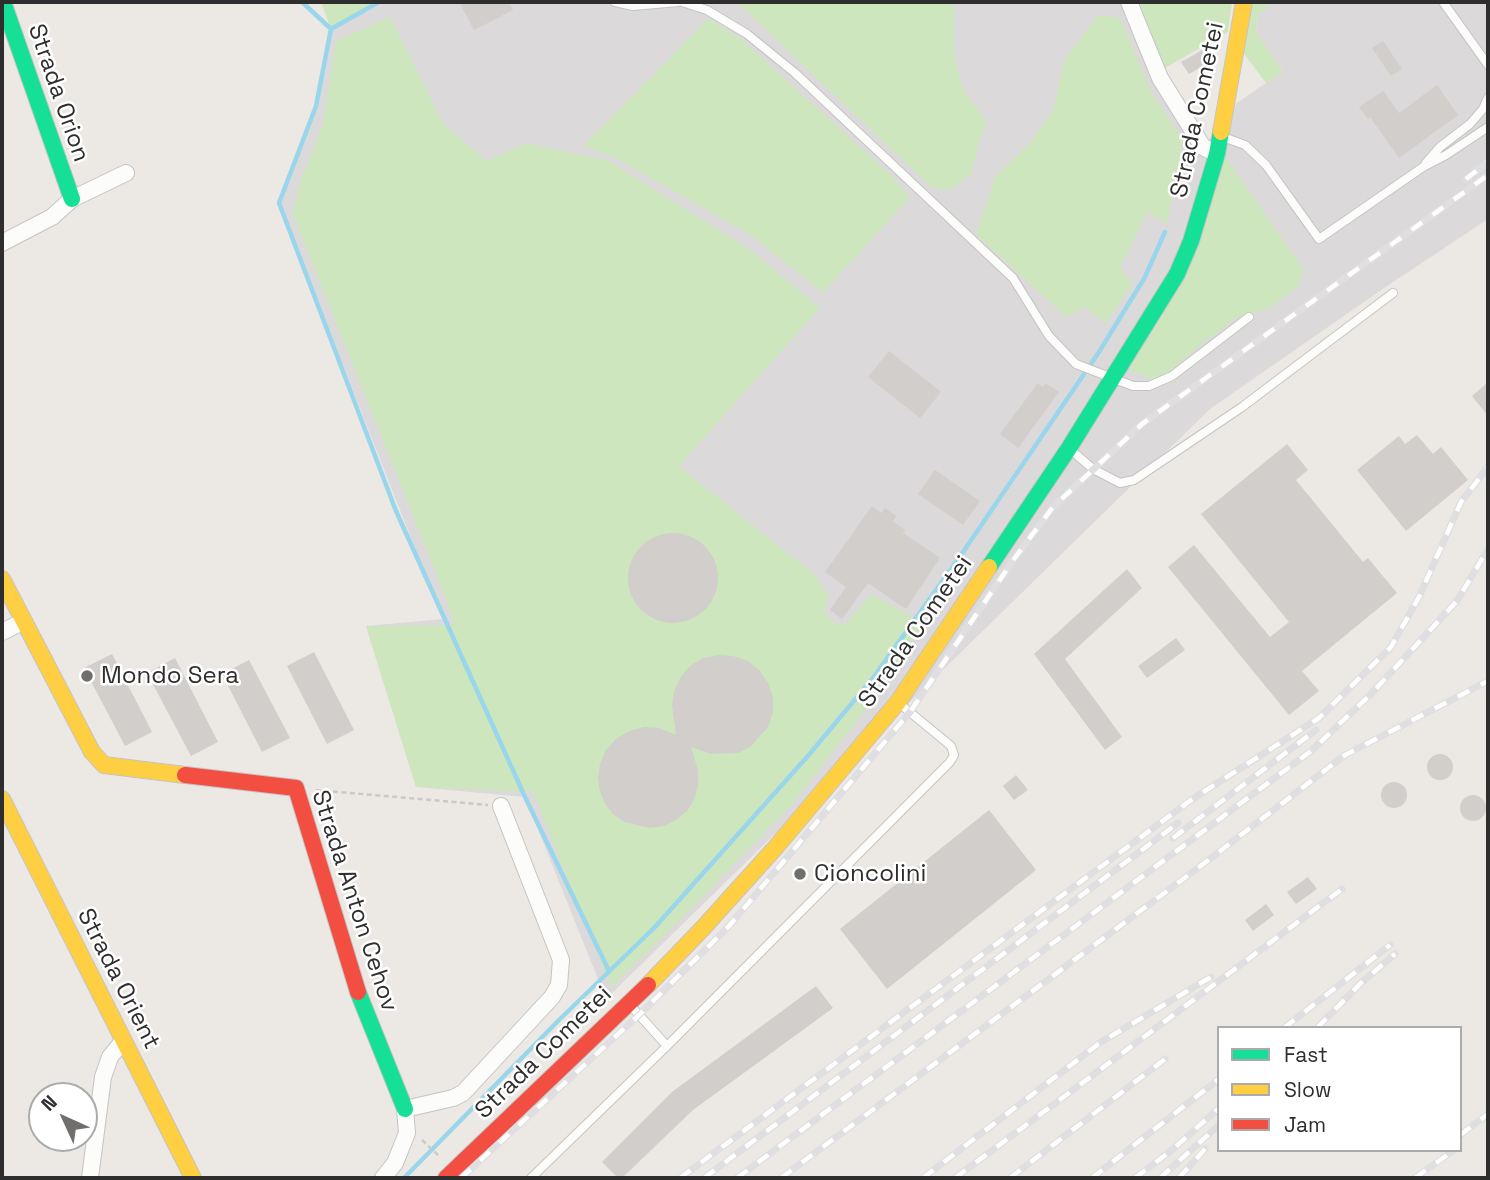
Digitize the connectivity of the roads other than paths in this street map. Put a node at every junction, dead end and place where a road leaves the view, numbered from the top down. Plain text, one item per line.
1 (3, 2) edge
2 (615, 2) edge
3 (680, 2) edge
4 (1129, 2) edge
5 (1244, 2) edge
6 (1443, 2) edge
7 (1488, 65) edge
8 (1488, 98) edge
9 (1488, 127) edge
10 (1220, 136) junction
11 (1217, 154) junction
12 (1423, 167) junction
13 (126, 173) dead end
14 (72, 199) junction
15 (2, 243) edge
16 (1393, 293) dead end
17 (1249, 317) dead end
18 (1112, 378) junction
19 (1069, 448) junction
20 (2, 579) edge
21 (24, 621) junction
22 (2, 632) edge
23 (898, 702) junction
24 (2, 799) edge
25 (502, 806) road end
26 (629, 1004) junction
27 (123, 1041) junction
28 (667, 1046) junction
29 (405, 1109) junction
30 (90, 1178) edge
31 (193, 1178) edge
32 (383, 1178) edge
33 (446, 1178) edge
34 (531, 1178) edge

1 - 14 street, Strada Orion
2 - 3 lane
3 - 18 lane
4 - 11 street
5 - 10 street, Strada Cometei
6 - 7 lane
8 - 12 lane
9 - 12 lane
10 - 11 street, Strada Cometei
10 - 12 lane
11 - 18 street, Strada Cometei
13 - 14 street
14 - 15 street
16 - 19 lane
17 - 18 lane
18 - 19 street, Strada Cometei
19 - 23 street, Strada Cometei
20 - 21 street
21 - 22 street
21 - 29 street, Strada Anton Cehov
23 - 26 street, Strada Cometei
23 - 28 lane
24 - 27 street, Strada Orient
25 - 29 street
26 - 28 lane
26 - 33 street, Strada Cometei
27 - 30 street
27 - 31 street, Strada Orient
28 - 34 lane
29 - 32 street

